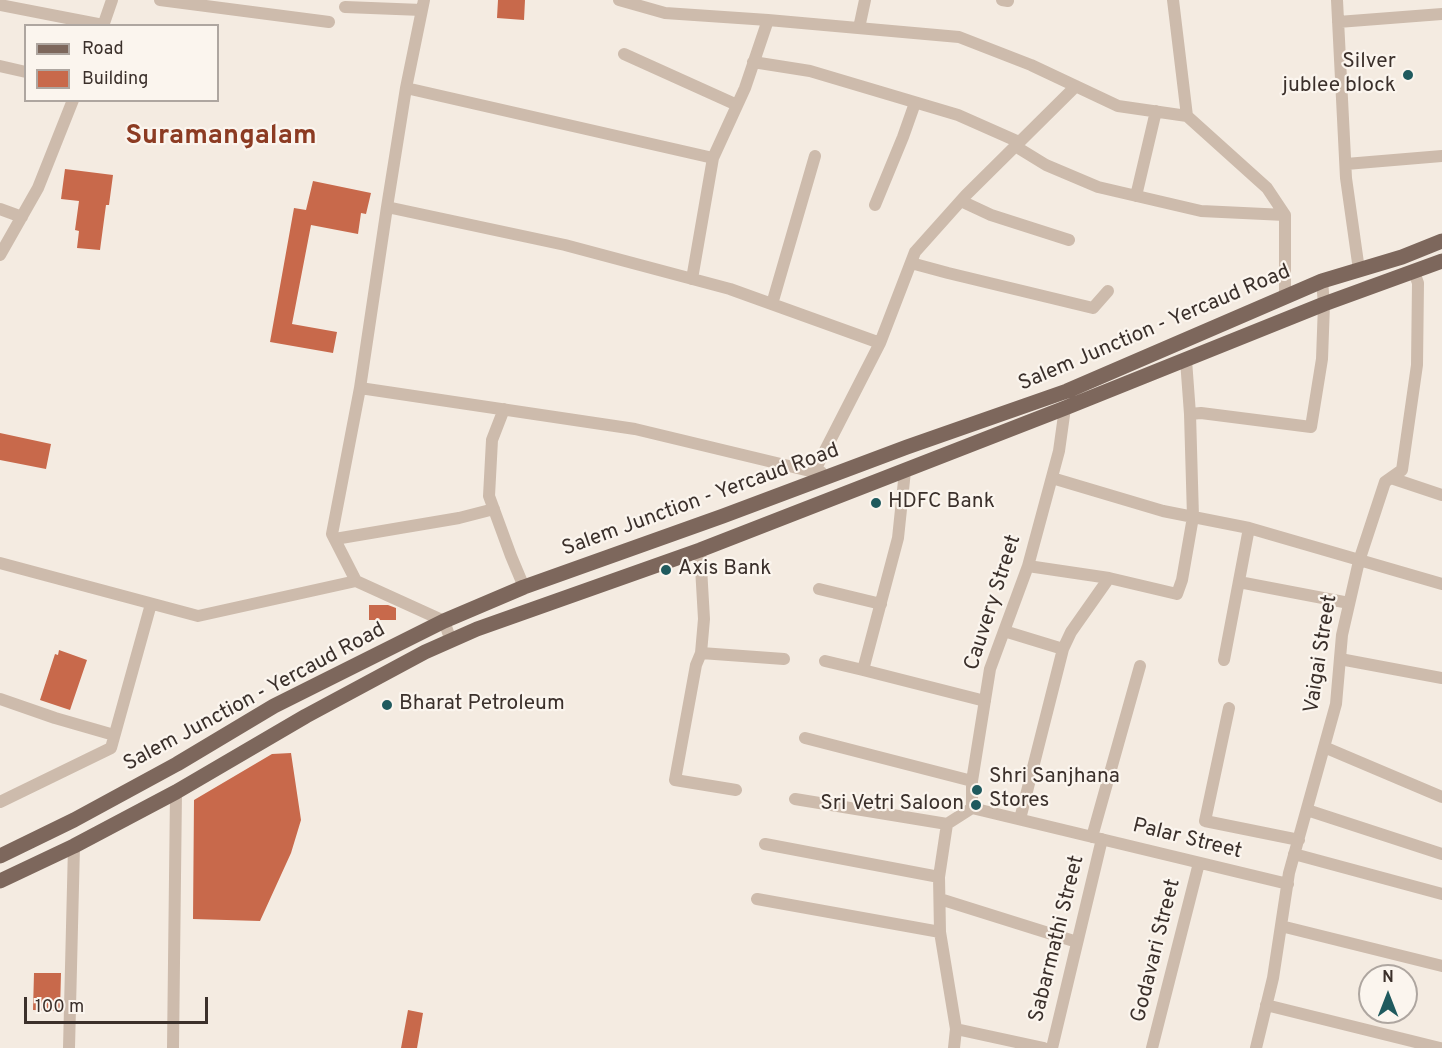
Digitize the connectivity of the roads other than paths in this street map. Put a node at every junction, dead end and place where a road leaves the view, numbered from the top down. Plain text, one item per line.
1 (111, 0) edge
2 (160, 0) edge
3 (619, 0) edge
4 (865, 0) edge
5 (1173, 0) edge
6 (1337, 0) edge
7 (0, 5) edge
8 (423, 5) edge
9 (345, 7) dead end
10 (1442, 14) edge
11 (768, 20) junction
12 (329, 22) dead end
13 (1338, 22) junction
14 (96, 24) edge
15 (103, 24) edge
16 (859, 28) junction
17 (624, 54) dead end
18 (753, 62) junction
19 (0, 66) edge
20 (24, 72) edge
21 (1076, 86) junction
22 (406, 88) junction
23 (72, 102) edge
24 (915, 103) junction
25 (737, 105) junction
26 (1156, 111) junction
27 (1187, 116) junction
28 (1017, 144) junction
29 (815, 156) dead end
30 (1442, 156) edge
31 (713, 158) junction
32 (1346, 164) junction
33 (1136, 196) junction
34 (960, 201) junction
35 (875, 205) dead end
36 (387, 207) junction
37 (0, 208) edge
38 (1285, 215) junction
39 (22, 217) junction
40 (1069, 240) dead end
41 (1442, 241) edge
42 (0, 255) edge
43 (1442, 261) edge
44 (911, 263) junction
45 (1359, 270) junction
46 (1414, 272) junction
47 (692, 279) junction
48 (1323, 281) junction
49 (1108, 291) dead end
50 (1285, 298) junction
51 (772, 304) junction
52 (1324, 304) junction
53 (880, 343) junction
54 (1186, 360) junction
55 (360, 388) junction
56 (1065, 408) junction
57 (504, 410) junction
58 (1190, 414) junction
59 (905, 471) junction
60 (814, 472) junction
61 (838, 473) junction
62 (1052, 478) junction
63 (1391, 478) junction
64 (842, 495) junction
65 (1442, 495) edge
66 (494, 509) junction
67 (1193, 517) junction
68 (1249, 528) junction
69 (335, 539) junction
70 (700, 550) junction
71 (1359, 561) junction
72 (0, 563) edge
73 (1028, 566) junction
74 (1109, 578) junction
75 (356, 581) junction
76 (1239, 582) junction
77 (1442, 584) edge
78 (524, 587) junction
79 (819, 589) dead end
80 (1349, 603) junction
81 (151, 604) junction
82 (880, 604) junction
83 (444, 621) junction
84 (1004, 631) junction
85 (451, 641) junction
86 (1063, 649) junction
87 (701, 653) junction
88 (784, 658) dead end
89 (1340, 659) junction
90 (1224, 660) dead end
91 (825, 661) dead end
92 (1140, 666) dead end
93 (862, 670) junction
94 (1442, 678) edge
95 (0, 699) edge
96 (985, 701) junction
97 (1229, 708) dead end
98 (114, 735) junction
99 (805, 738) dead end
100 (1324, 747) junction
101 (972, 781) junction
102 (736, 790) dead end
103 (176, 792) junction
104 (1442, 797) edge
105 (795, 799) dead end
106 (0, 802) edge
107 (972, 808) junction
108 (1307, 810) junction
109 (1020, 819) junction
110 (947, 824) junction
111 (1097, 838) junction
112 (1299, 840) junction
113 (765, 844) dead end
114 (74, 846) junction
115 (1294, 854) junction
116 (1442, 854) edge
117 (0, 856) edge
118 (1199, 863) junction
119 (939, 877) junction
120 (0, 880) edge
121 (1288, 884) junction
122 (1442, 894) edge
123 (757, 899) dead end
124 (940, 899) junction
125 (1281, 926) junction
126 (940, 932) junction
127 (1077, 942) junction
128 (1442, 966) edge
129 (1266, 1005) junction
130 (956, 1029) junction
131 (1442, 1037) edge
132 (69, 1048) edge
133 (173, 1048) edge
134 (954, 1048) edge
135 (1044, 1048) edge
136 (1052, 1048) edge
137 (1152, 1048) edge
138 (1256, 1048) edge
139 (1440, 1048) edge

1 - 15 street
2 - 12 street
3 - 11 street
4 - 16 street
5 - 27 street
6 - 13 street
7 - 14 street
8 - 9 street
8 - 22 street
10 - 13 street
11 - 16 street
11 - 18 street
13 - 32 street
16 - 21 street
17 - 25 street
18 - 24 street
18 - 25 street
19 - 20 street
21 - 26 street
21 - 28 street
22 - 31 street
22 - 36 street
23 - 39 street
24 - 28 street
24 - 35 street
25 - 31 street
26 - 27 street
26 - 33 street
27 - 38 street
28 - 33 street
28 - 34 street
29 - 51 street
30 - 32 street
31 - 47 street
32 - 45 street
33 - 38 street
34 - 40 street
34 - 44 street
36 - 47 street
36 - 55 street
37 - 39 street
38 - 50 street
39 - 42 street
41 - 45 main road, Salem Junction - Yercaud Road
43 - 46 main road
44 - 49 street
44 - 53 street
45 - 48 main road, Salem Junction - Yercaud Road
46 - 52 main road
46 - 63 street, Vaigai Street
47 - 51 street
48 - 50 main road, Salem Junction - Yercaud Road
48 - 52 street
50 - 61 main road, Salem Junction - Yercaud Road
51 - 53 street
52 - 54 main road
52 - 58 street
53 - 60 street
54 - 56 main road
54 - 58 street
55 - 57 street
55 - 69 street
56 - 59 main road
56 - 62 street, Cauvery Street
57 - 60 street
57 - 66 street
58 - 67 street
59 - 64 main road
59 - 82 street
60 - 61 street
61 - 64 main road
61 - 78 main road, Salem Junction - Yercaud Road
62 - 67 street
62 - 73 street, Cauvery Street
63 - 65 street
63 - 71 street, Vaigai Street
64 - 70 main road
66 - 69 street
66 - 78 street
67 - 68 street
67 - 74 street
68 - 71 street
68 - 76 street
69 - 75 street
70 - 85 main road
70 - 87 street
71 - 77 street
71 - 80 street, Vaigai Street
72 - 81 street
73 - 74 street
73 - 84 street, Cauvery Street
74 - 86 street
75 - 81 street
75 - 83 street
76 - 80 street
76 - 90 street
78 - 83 main road, Salem Junction - Yercaud Road
79 - 82 street
80 - 89 street, Vaigai Street
81 - 98 street
82 - 93 street
83 - 85 street
83 - 117 main road, Salem Junction - Yercaud Road
84 - 86 street
84 - 96 street, Cauvery Street
85 - 103 main road
86 - 109 street
87 - 88 street
87 - 102 street
89 - 94 street
89 - 100 street, Vaigai Street
91 - 93 street
92 - 111 street, Sabarmathi Street
93 - 96 street
95 - 98 street
96 - 101 street, Cauvery Street
97 - 112 street
98 - 106 street
99 - 101 street
100 - 104 street
100 - 108 street, Vaigai Street
101 - 107 street, Cauvery Street
103 - 114 main road
103 - 133 street
105 - 110 street
107 - 109 street, Palar Street
107 - 110 street
108 - 112 street, Vaigai Street
108 - 116 street
109 - 111 street, Palar Street
110 - 119 street
111 - 118 street, Palar Street
111 - 127 street, Sabarmathi Street
112 - 115 street, Vaigai Street
113 - 119 street
114 - 120 main road
114 - 132 street
115 - 121 street, Vaigai Street
115 - 122 street
118 - 121 street, Palar Street
118 - 137 street, Godavari Street
119 - 124 street
121 - 125 street, Vaigai Street
123 - 126 street
124 - 126 street
124 - 127 street
125 - 128 street
125 - 129 street, Vaigai Street
126 - 130 street
127 - 136 street, Sabarmathi Street
129 - 138 street, Vaigai Street
129 - 139 street
130 - 134 street
130 - 135 street
131 - 139 street

